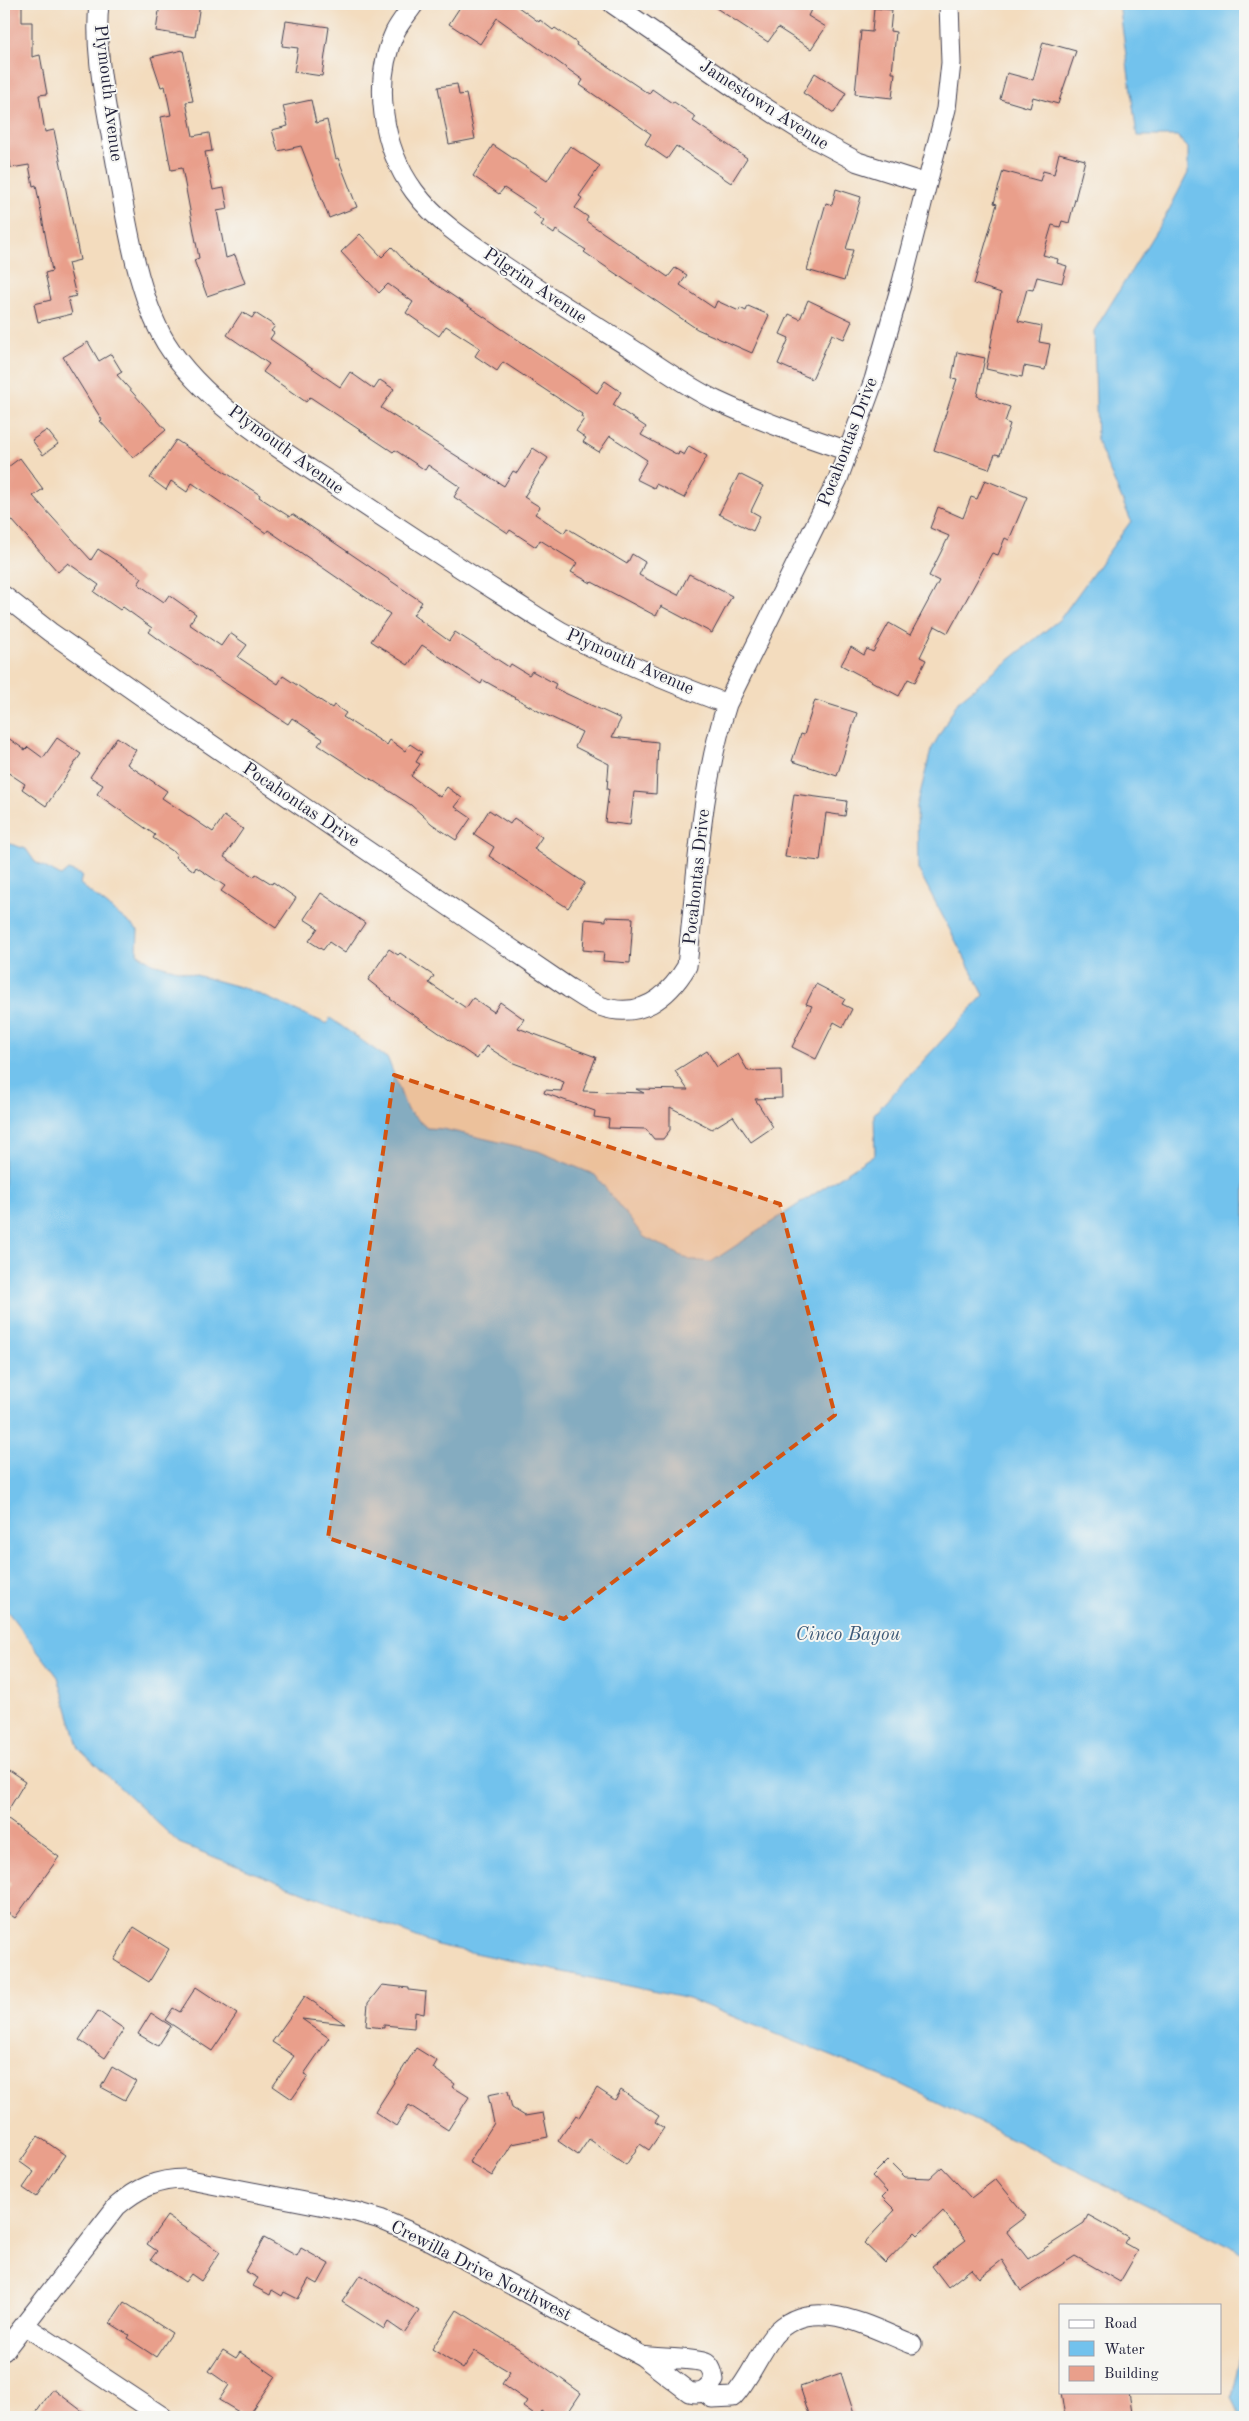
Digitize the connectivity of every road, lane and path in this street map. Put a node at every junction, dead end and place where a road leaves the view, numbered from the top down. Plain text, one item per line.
1 (99, 4) edge
2 (414, 4) edge
3 (612, 4) edge
4 (949, 4) edge
5 (927, 184) junction
6 (848, 451) junction
7 (4, 596) edge
8 (726, 704) junction
9 (24, 2325) junction
10 (912, 2344) dead end
11 (4, 2351) edge
12 (642, 2356) junction
13 (704, 2392) junction
14 (163, 2417) edge

1 - 8 street, Plymouth Avenue
2 - 6 street, Pilgrim Avenue
3 - 5 street, Jamestown Avenue
4 - 5 street, Pocahontas Drive
5 - 6 street, Pocahontas Drive
6 - 8 street, Pocahontas Drive
7 - 8 street, Pocahontas Drive
9 - 11 street, Crewilla Drive Northwest
9 - 12 street, Crewilla Drive Northwest
9 - 14 street
10 - 13 street
12 - 13 street, Crewilla Drive Northwest
12 - 13 street, Crewilla Drive Northwest

